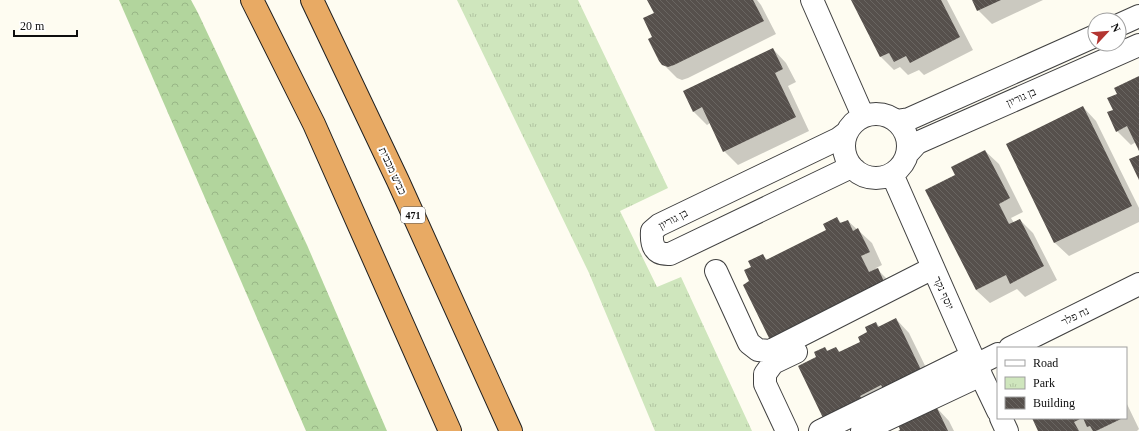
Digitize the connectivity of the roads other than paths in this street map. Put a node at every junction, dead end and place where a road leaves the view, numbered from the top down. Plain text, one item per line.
1 (252, 0) edge
2 (312, 0) edge
3 (812, 0) edge
4 (1139, 16) edge
5 (1127, 21) edge
6 (1087, 40) edge
7 (1139, 45) edge
8 (863, 116) junction
9 (896, 121) junction
10 (846, 133) junction
11 (907, 154) junction
12 (855, 170) junction
13 (892, 174) junction
14 (716, 271) dead end
15 (936, 275) junction
16 (1139, 284) edge
17 (1012, 347) edge
18 (997, 354) edge
19 (976, 365) junction
20 (997, 409) edge
21 (1001, 419) edge
22 (450, 431) edge
23 (511, 431) edge
24 (787, 431) edge
25 (820, 431) edge
26 (862, 431) edge
27 (1007, 431) edge

1 - 22 highway
2 - 23 highway, כביש מכבית / 471
3 - 8 street
4 - 5 street
6 - 9 street
7 - 11 street, בן גוריון
8 - 9 street
8 - 10 street
9 - 11 street
10 - 12 street
10 - 12 street, בן גוריון
11 - 13 street
12 - 13 street
13 - 15 street, יוסף נקר
14 - 15 street
15 - 19 street, יוסף נקר
15 - 24 street
16 - 17 street, נח פלר
18 - 19 street
19 - 20 street, יוסף נקר
19 - 25 street
19 - 26 street
21 - 27 street

